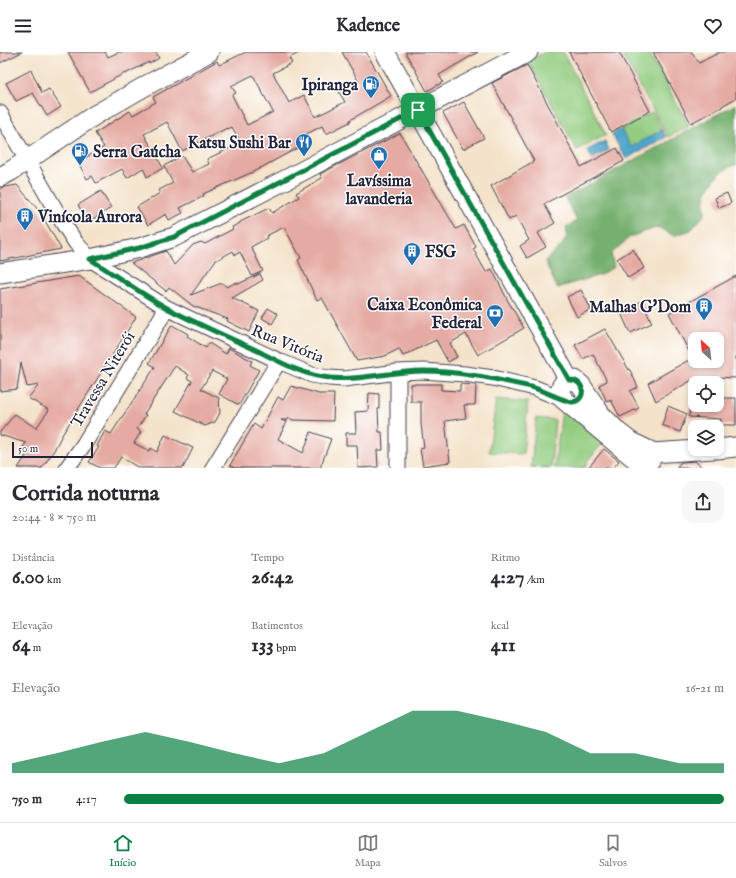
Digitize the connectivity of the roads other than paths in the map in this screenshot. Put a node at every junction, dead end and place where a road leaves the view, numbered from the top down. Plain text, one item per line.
1 (209, 52) edge
2 (385, 52) edge
3 (528, 52) edge
4 (418, 110) junction
5 (0, 113) edge
6 (27, 160) junction
7 (0, 177) edge
8 (90, 259) junction
9 (0, 273) edge
10 (167, 308) junction
11 (279, 361) junction
12 (398, 372) junction
13 (576, 384) junction
14 (564, 400) junction
15 (736, 447) edge
16 (724, 448) edge
17 (688, 452) edge
18 (646, 458) edge
19 (67, 468) edge
20 (213, 468) edge
21 (398, 468) edge

1 - 6 main road
2 - 4 main road
3 - 4 main road
4 - 8 main road
4 - 13 main road
5 - 6 street, Rua Vitória
6 - 7 main road
6 - 8 street, Rua Vitória
8 - 9 main road
8 - 10 street, Rua Vitória
10 - 11 street, Rua Vitória
10 - 19 street, Travessa Niterói
11 - 12 street, Rua Vitória
11 - 20 street
12 - 14 street, Rua Vitória
12 - 21 street
13 - 14 main road
13 - 18 main road
14 - 18 main road
15 - 16 main road
17 - 18 main road

